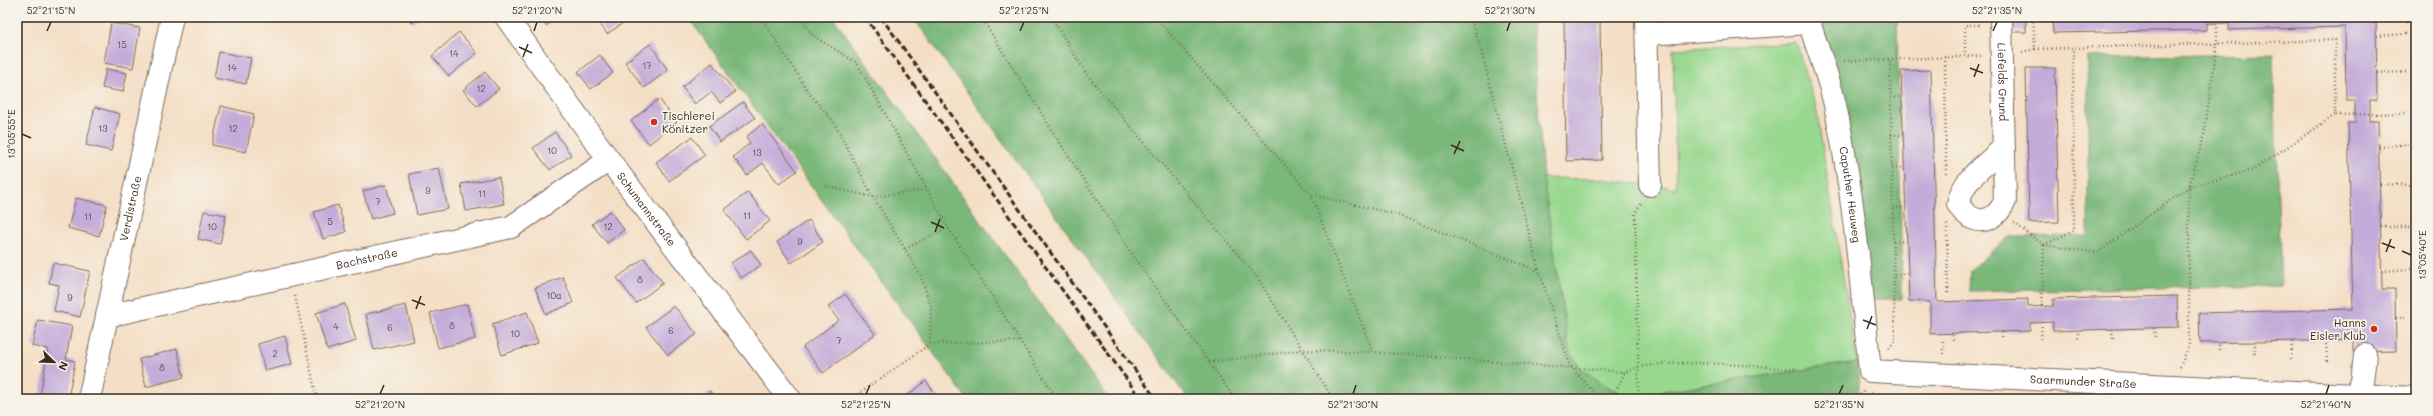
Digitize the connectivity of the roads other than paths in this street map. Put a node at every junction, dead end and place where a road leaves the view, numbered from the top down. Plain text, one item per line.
1 (172, 17) edge
2 (506, 17) edge
3 (1809, 20) edge
4 (1991, 21) edge
5 (1646, 25) edge
6 (2004, 147) junction
7 (609, 160) junction
8 (1650, 185) road end
9 (107, 316) junction
10 (2365, 355) dead end
11 (1870, 379) joint
12 (2356, 395) junction
13 (2416, 398) edge
14 (89, 399) edge
15 (790, 399) edge

1 - 9 street, Verdistraße
2 - 7 street, Schumannstraße
3 - 5 street, Caputher Heuweg
3 - 11 street, Caputher Heuweg
4 - 6 street, Liefelds Grund
5 - 8 street, Caputher Heuweg
6 - 6 street, Liefelds Grund
7 - 9 street, Bachstraße
7 - 15 street, Schumannstraße
9 - 14 street, Verdistraße
10 - 12 street
11 - 12 street, Saarmunder Straße
12 - 13 street, Saarmunder Straße

